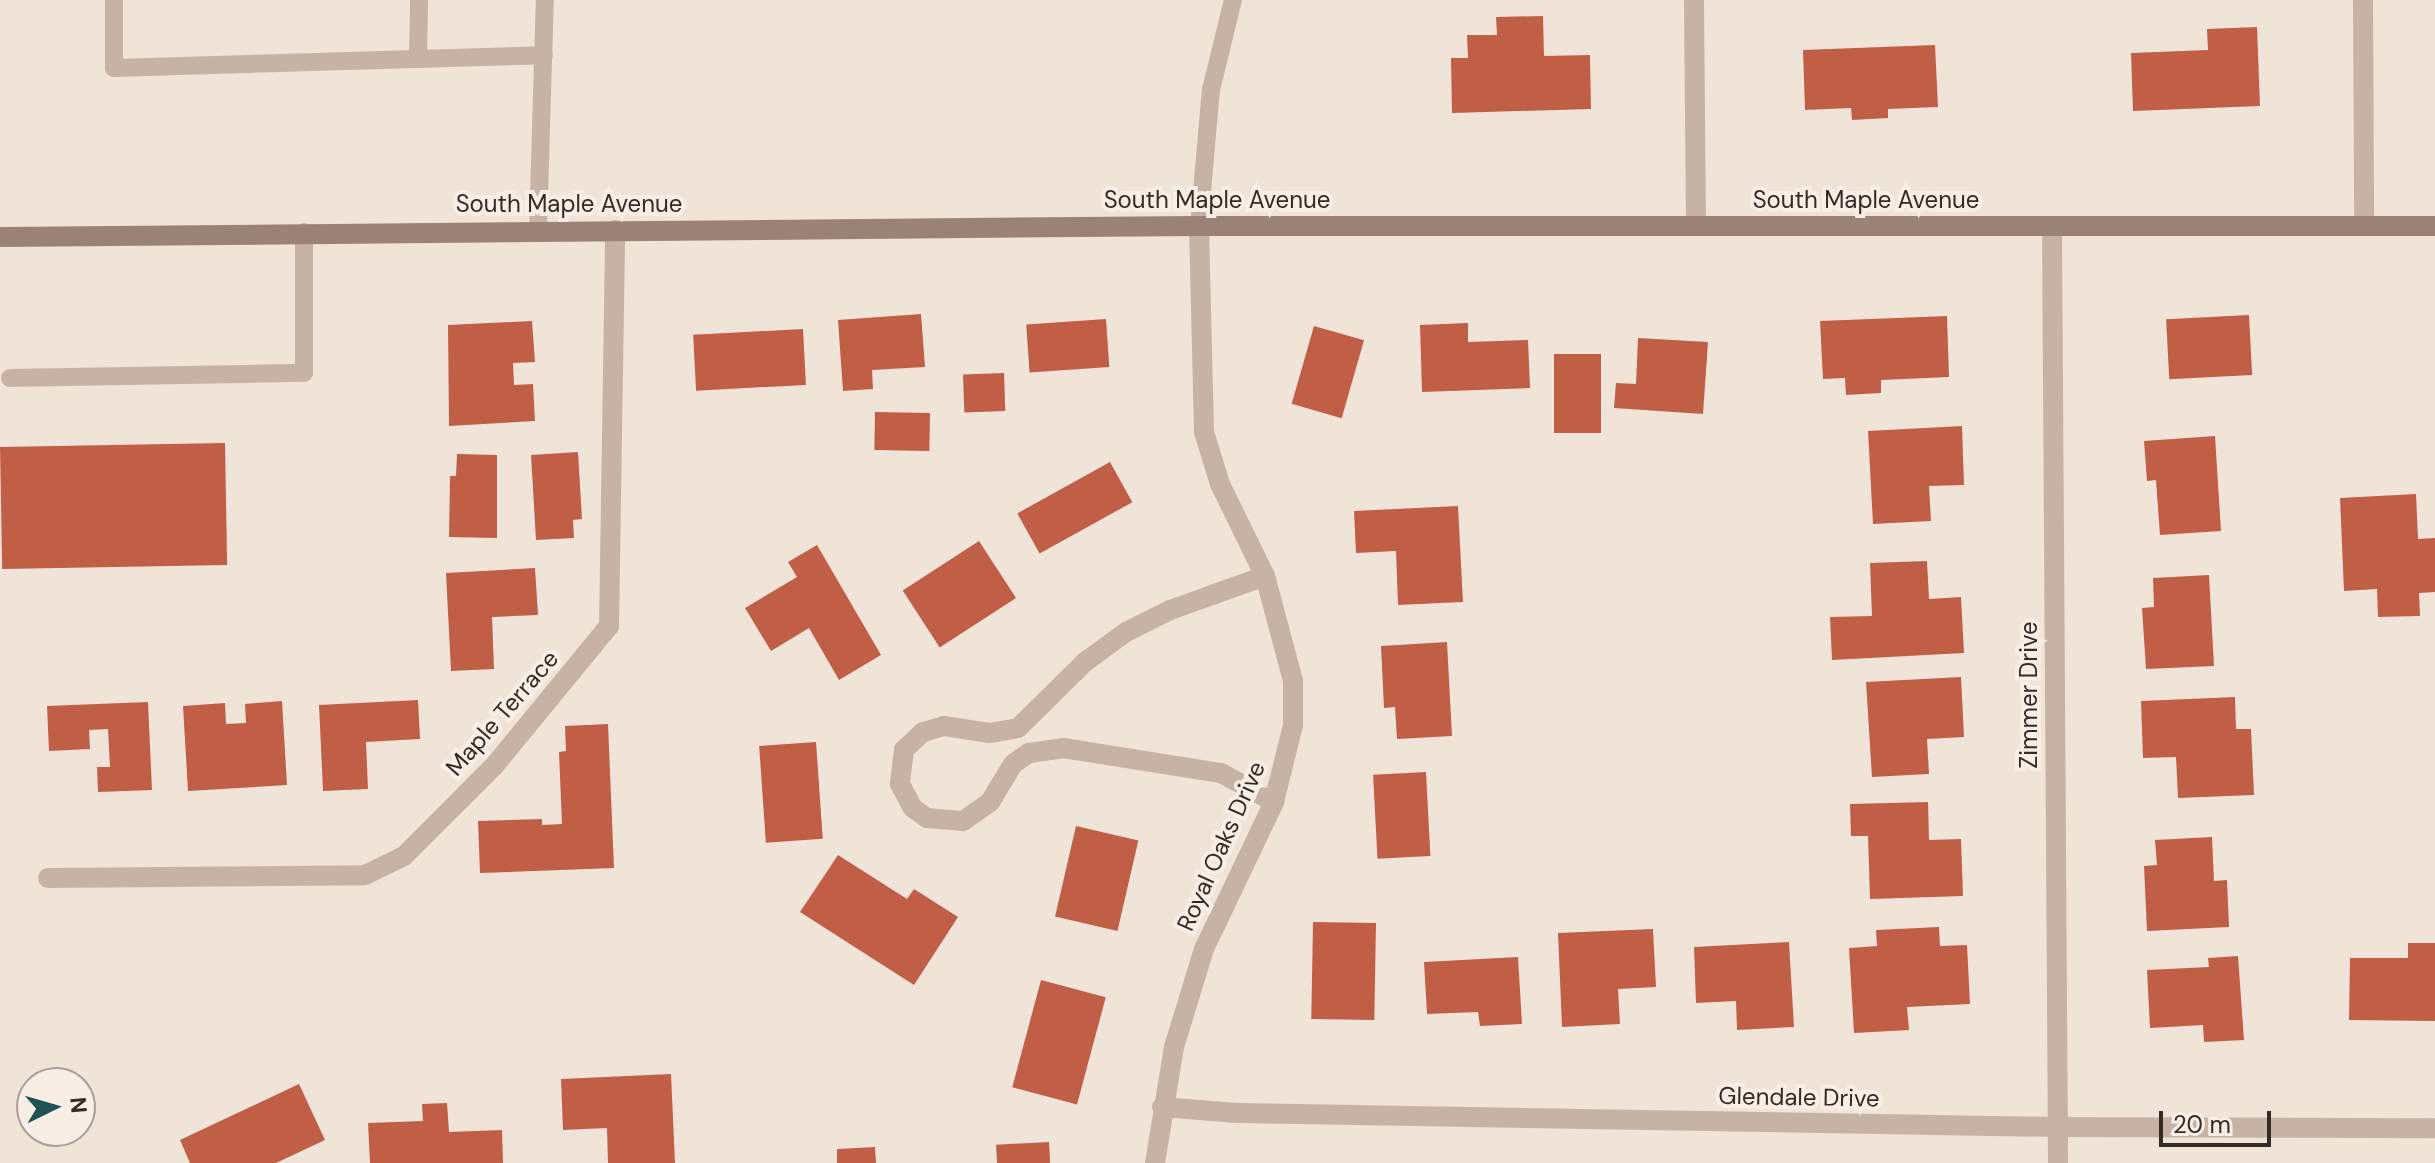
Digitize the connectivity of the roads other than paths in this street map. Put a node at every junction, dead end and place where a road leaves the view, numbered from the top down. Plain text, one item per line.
1 (114, 0) edge
2 (419, 0) edge
3 (545, 0) edge
4 (1233, 0) edge
5 (1694, 0) edge
6 (2363, 0) edge
7 (544, 55) junction
8 (418, 59) junction
9 (1696, 225) junction
10 (1199, 226) junction
11 (2364, 226) junction
12 (2435, 226) edge
13 (2052, 227) junction
14 (538, 230) junction
15 (615, 230) junction
16 (304, 232) junction
17 (0, 237) edge
18 (10, 378) dead end
19 (1265, 576) junction
20 (1018, 728) junction
21 (1029, 753) junction
22 (1274, 802) junction
23 (48, 878) dead end
24 (1162, 1107) junction
25 (2057, 1127) junction
26 (2435, 1128) edge
27 (1155, 1163) edge
28 (2058, 1163) edge

1 - 8 lane
2 - 8 lane
3 - 7 lane
4 - 10 lane
5 - 9 street
6 - 11 street
7 - 8 lane
7 - 14 lane
9 - 10 main road, South Maple Avenue
9 - 13 main road, South Maple Avenue
10 - 15 main road, South Maple Avenue
10 - 19 street, Royal Oaks Drive
11 - 12 main road, South Maple Avenue
11 - 13 main road, South Maple Avenue
13 - 25 street, Zimmer Drive
14 - 15 main road, South Maple Avenue
14 - 16 main road, South Maple Avenue
15 - 23 street, Maple Terrace
16 - 17 main road, South Maple Avenue
16 - 18 lane
19 - 20 street
19 - 22 street, Royal Oaks Drive
20 - 21 lane
20 - 21 street
21 - 22 street
22 - 24 street, Royal Oaks Drive
24 - 25 street, Glendale Drive
24 - 27 street, Royal Oaks Drive
25 - 26 street, Glendale Drive
25 - 28 street, Zimmer Drive

